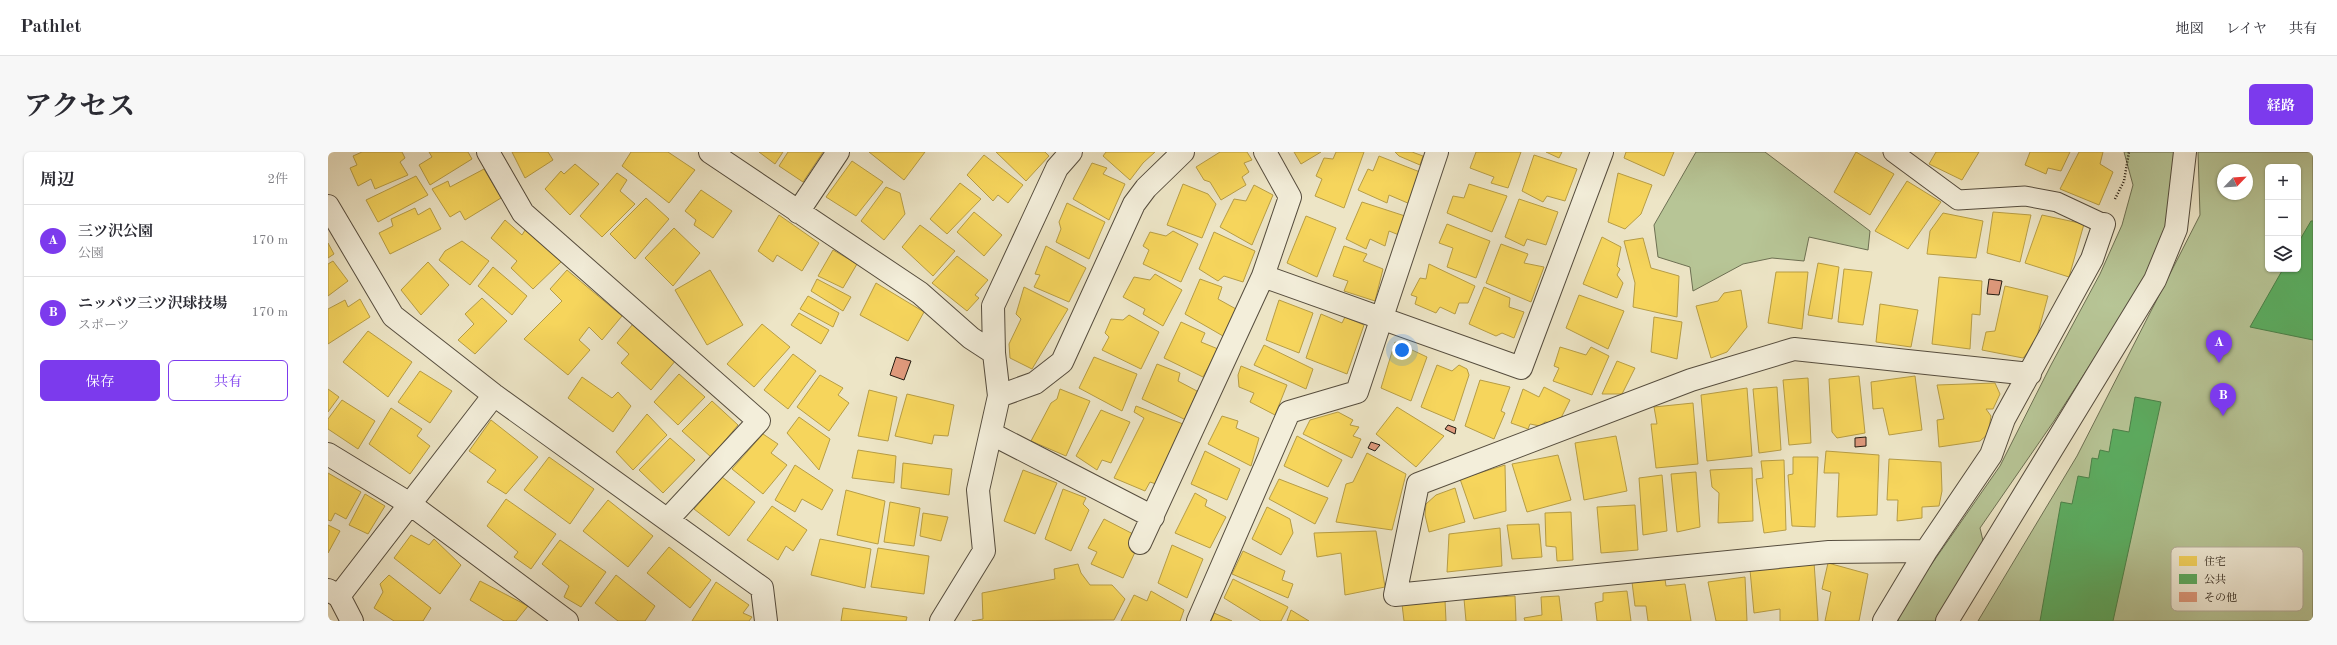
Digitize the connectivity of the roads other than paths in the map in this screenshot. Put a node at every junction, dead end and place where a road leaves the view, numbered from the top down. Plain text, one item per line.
1 (488, 152) edge
2 (710, 152) edge
3 (838, 152) edge
4 (1071, 152) edge
5 (1183, 152) edge
6 (1265, 152) edge
7 (1437, 152) edge
8 (1602, 152) edge
9 (1893, 152) edge
10 (2185, 152) edge
11 (328, 206) edge
12 (798, 212) junction
13 (2104, 224) joint
14 (1263, 276) junction
15 (1381, 318) junction
16 (994, 353) junction
17 (2030, 374) junction
18 (494, 395) junction
19 (999, 396) junction
20 (992, 434) junction
21 (328, 454) edge
22 (410, 504) junction
23 (1153, 517) junction
24 (668, 519) junction
25 (1140, 544) dead end
26 (1926, 551) junction
27 (333, 593) edge
28 (352, 621) edge
29 (567, 621) edge
30 (766, 621) edge
31 (941, 621) edge
32 (1198, 621) edge
33 (1884, 621) edge
34 (1947, 621) edge

1 - 24 street
2 - 12 street
3 - 12 street
4 - 16 street
5 - 19 street
6 - 14 street
7 - 15 street
8 - 15 street
9 - 13 lane
10 - 34 street
11 - 18 street
12 - 16 street
13 - 17 street
14 - 15 street
14 - 23 street
15 - 32 street
16 - 19 street
17 - 26 street
17 - 26 street
18 - 22 street
18 - 24 street
19 - 20 street
20 - 23 street
20 - 31 street
21 - 22 street
22 - 27 street
22 - 29 street
23 - 25 street
24 - 30 street
26 - 33 street
27 - 28 street

